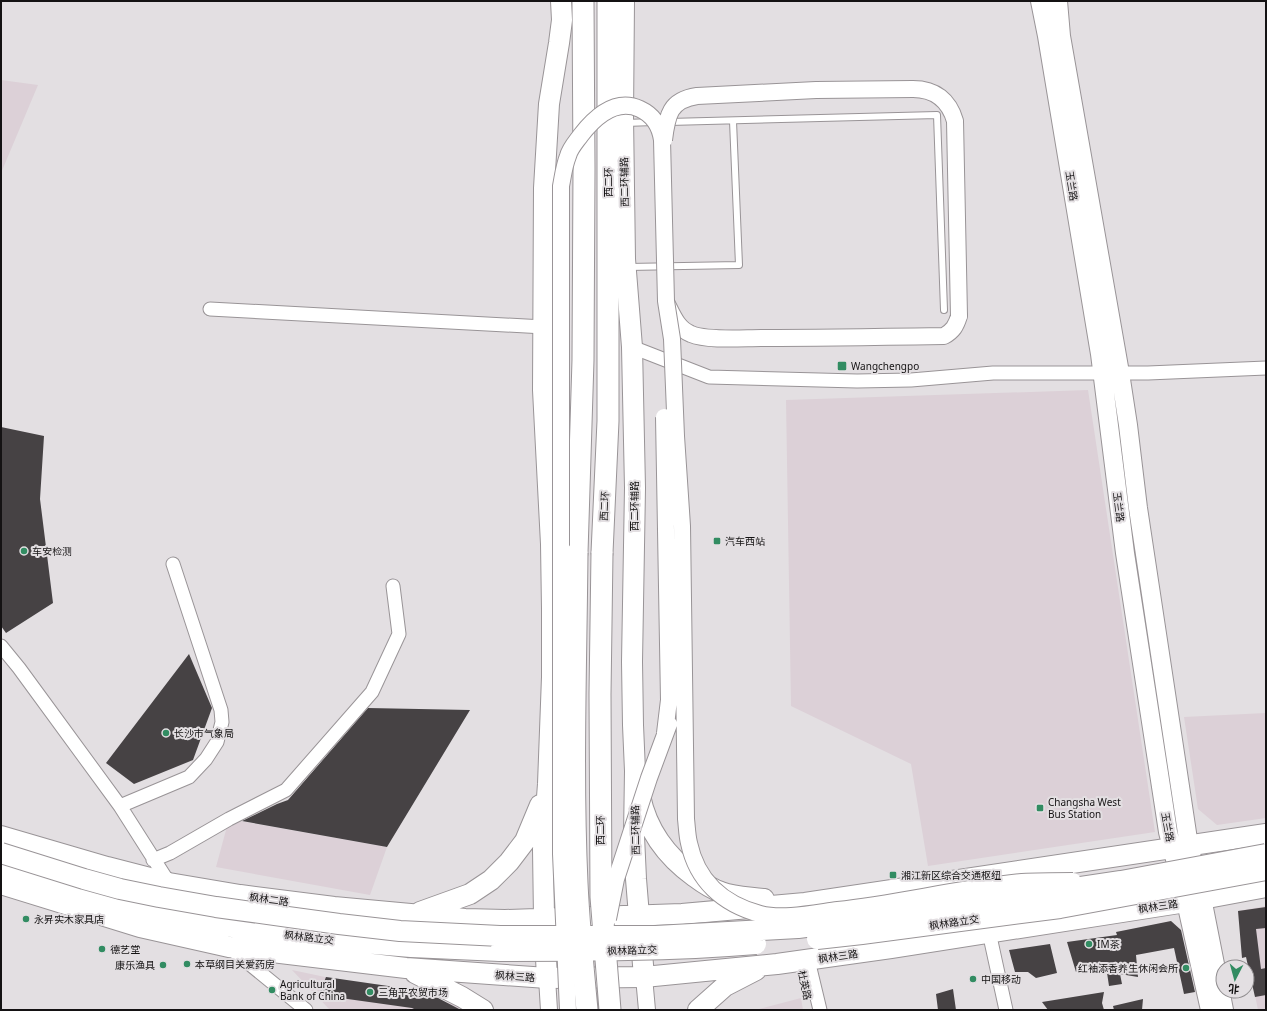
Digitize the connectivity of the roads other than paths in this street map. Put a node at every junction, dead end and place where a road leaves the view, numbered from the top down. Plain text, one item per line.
1 (561, 1) edge
2 (583, 1) edge
3 (1040, 1) edge
4 (1058, 1) edge
5 (621, 2) edge
6 (733, 120) junction
7 (623, 123) junction
8 (663, 152) junction
9 (626, 267) junction
10 (666, 301) junction
11 (210, 309) dead end
12 (944, 310) dead end
13 (544, 327) junction
14 (632, 347) junction
15 (1266, 368) edge
16 (1111, 373) junction
17 (173, 564) dead end
18 (393, 586) dead end
19 (2, 648) edge
20 (685, 687) junction
21 (665, 733) junction
22 (635, 771) junction
23 (548, 784) junction
24 (120, 806) junction
25 (1266, 834) edge
26 (1, 836) edge
27 (1180, 848) junction
28 (1, 853) edge
29 (1266, 854) edge
30 (154, 860) junction
31 (1, 869) edge
32 (1266, 870) edge
33 (1121, 881) junction
34 (169, 883) junction
35 (1, 884) edge
36 (1266, 887) edge
37 (1194, 900) junction
38 (805, 903) junction
39 (410, 915) junction
40 (640, 915) junction
41 (544, 918) junction
42 (986, 933) junction
43 (229, 947) junction
44 (605, 953) junction
45 (804, 960) junction
46 (777, 964) junction
47 (406, 968) junction
48 (644, 977) junction
49 (547, 978) junction
50 (306, 1010) edge
51 (483, 1010) edge
52 (549, 1010) edge
53 (568, 1010) edge
54 (587, 1010) edge
55 (610, 1010) edge
56 (647, 1010) edge
57 (698, 1010) edge
58 (811, 1010) edge
59 (820, 1010) edge
60 (998, 1010) edge
61 (1006, 1010) edge
62 (1210, 1010) edge
63 (1224, 1010) edge

1 - 13 main road
2 - 54 highway, bridge
3 - 16 main road, 玉兰路
4 - 16 main road, 玉兰路
5 - 7 main road, 西二环辅路
5 - 44 highway, 西二环, bridge
6 - 7 lane
6 - 9 lane
6 - 12 lane
7 - 9 main road, 西二环辅路
8 - 10 street, bridge
8 - 10 street, bridge
8 - 53 street, bridge
9 - 14 main road, 西二环辅路
10 - 20 street, bridge
10 - 21 street, bridge
11 - 13 street
13 - 23 main road
14 - 16 street
14 - 22 main road, 西二环辅路
15 - 16 street
16 - 27 main road, 玉兰路
17 - 24 street
18 - 30 street
19 - 24 street
20 - 21 street, bridge
20 - 33 street, bridge
21 - 44 street, bridge
22 - 38 main road
22 - 40 main road, 西二环辅路
23 - 39 main road
23 - 41 main road
24 - 30 street
25 - 27 main road
26 - 34 main road, 枫林二路
27 - 37 main road, 玉兰路
27 - 38 main road
28 - 33 main road, 枫林路立交, bridge
29 - 33 main road, 枫林路立交, bridge
30 - 34 street
31 - 32 main road, 枫林路立交, bridge
34 - 39 main road, 枫林二路
35 - 43 main road
36 - 37 main road, 枫林三路
37 - 42 main road, 枫林三路
37 - 62 main road, 玉兰路
37 - 63 main road, 玉兰路
38 - 40 main road
39 - 41 main road, 枫林二路
40 - 41 main road
40 - 48 main road, 西二环辅路
41 - 49 main road
42 - 45 main road, 枫林三路
42 - 60 street
42 - 61 street
43 - 47 main road
43 - 50 street
44 - 55 highway, 西二环, bridge
45 - 46 main road, 枫林三路
45 - 58 street, 杜英路
45 - 59 street, 杜英路
46 - 48 main road, 枫林三路
46 - 57 main road
47 - 49 main road, 枫林三路
47 - 51 main road
48 - 49 main road, 枫林三路
48 - 56 street, 西二环辅路
49 - 52 street

